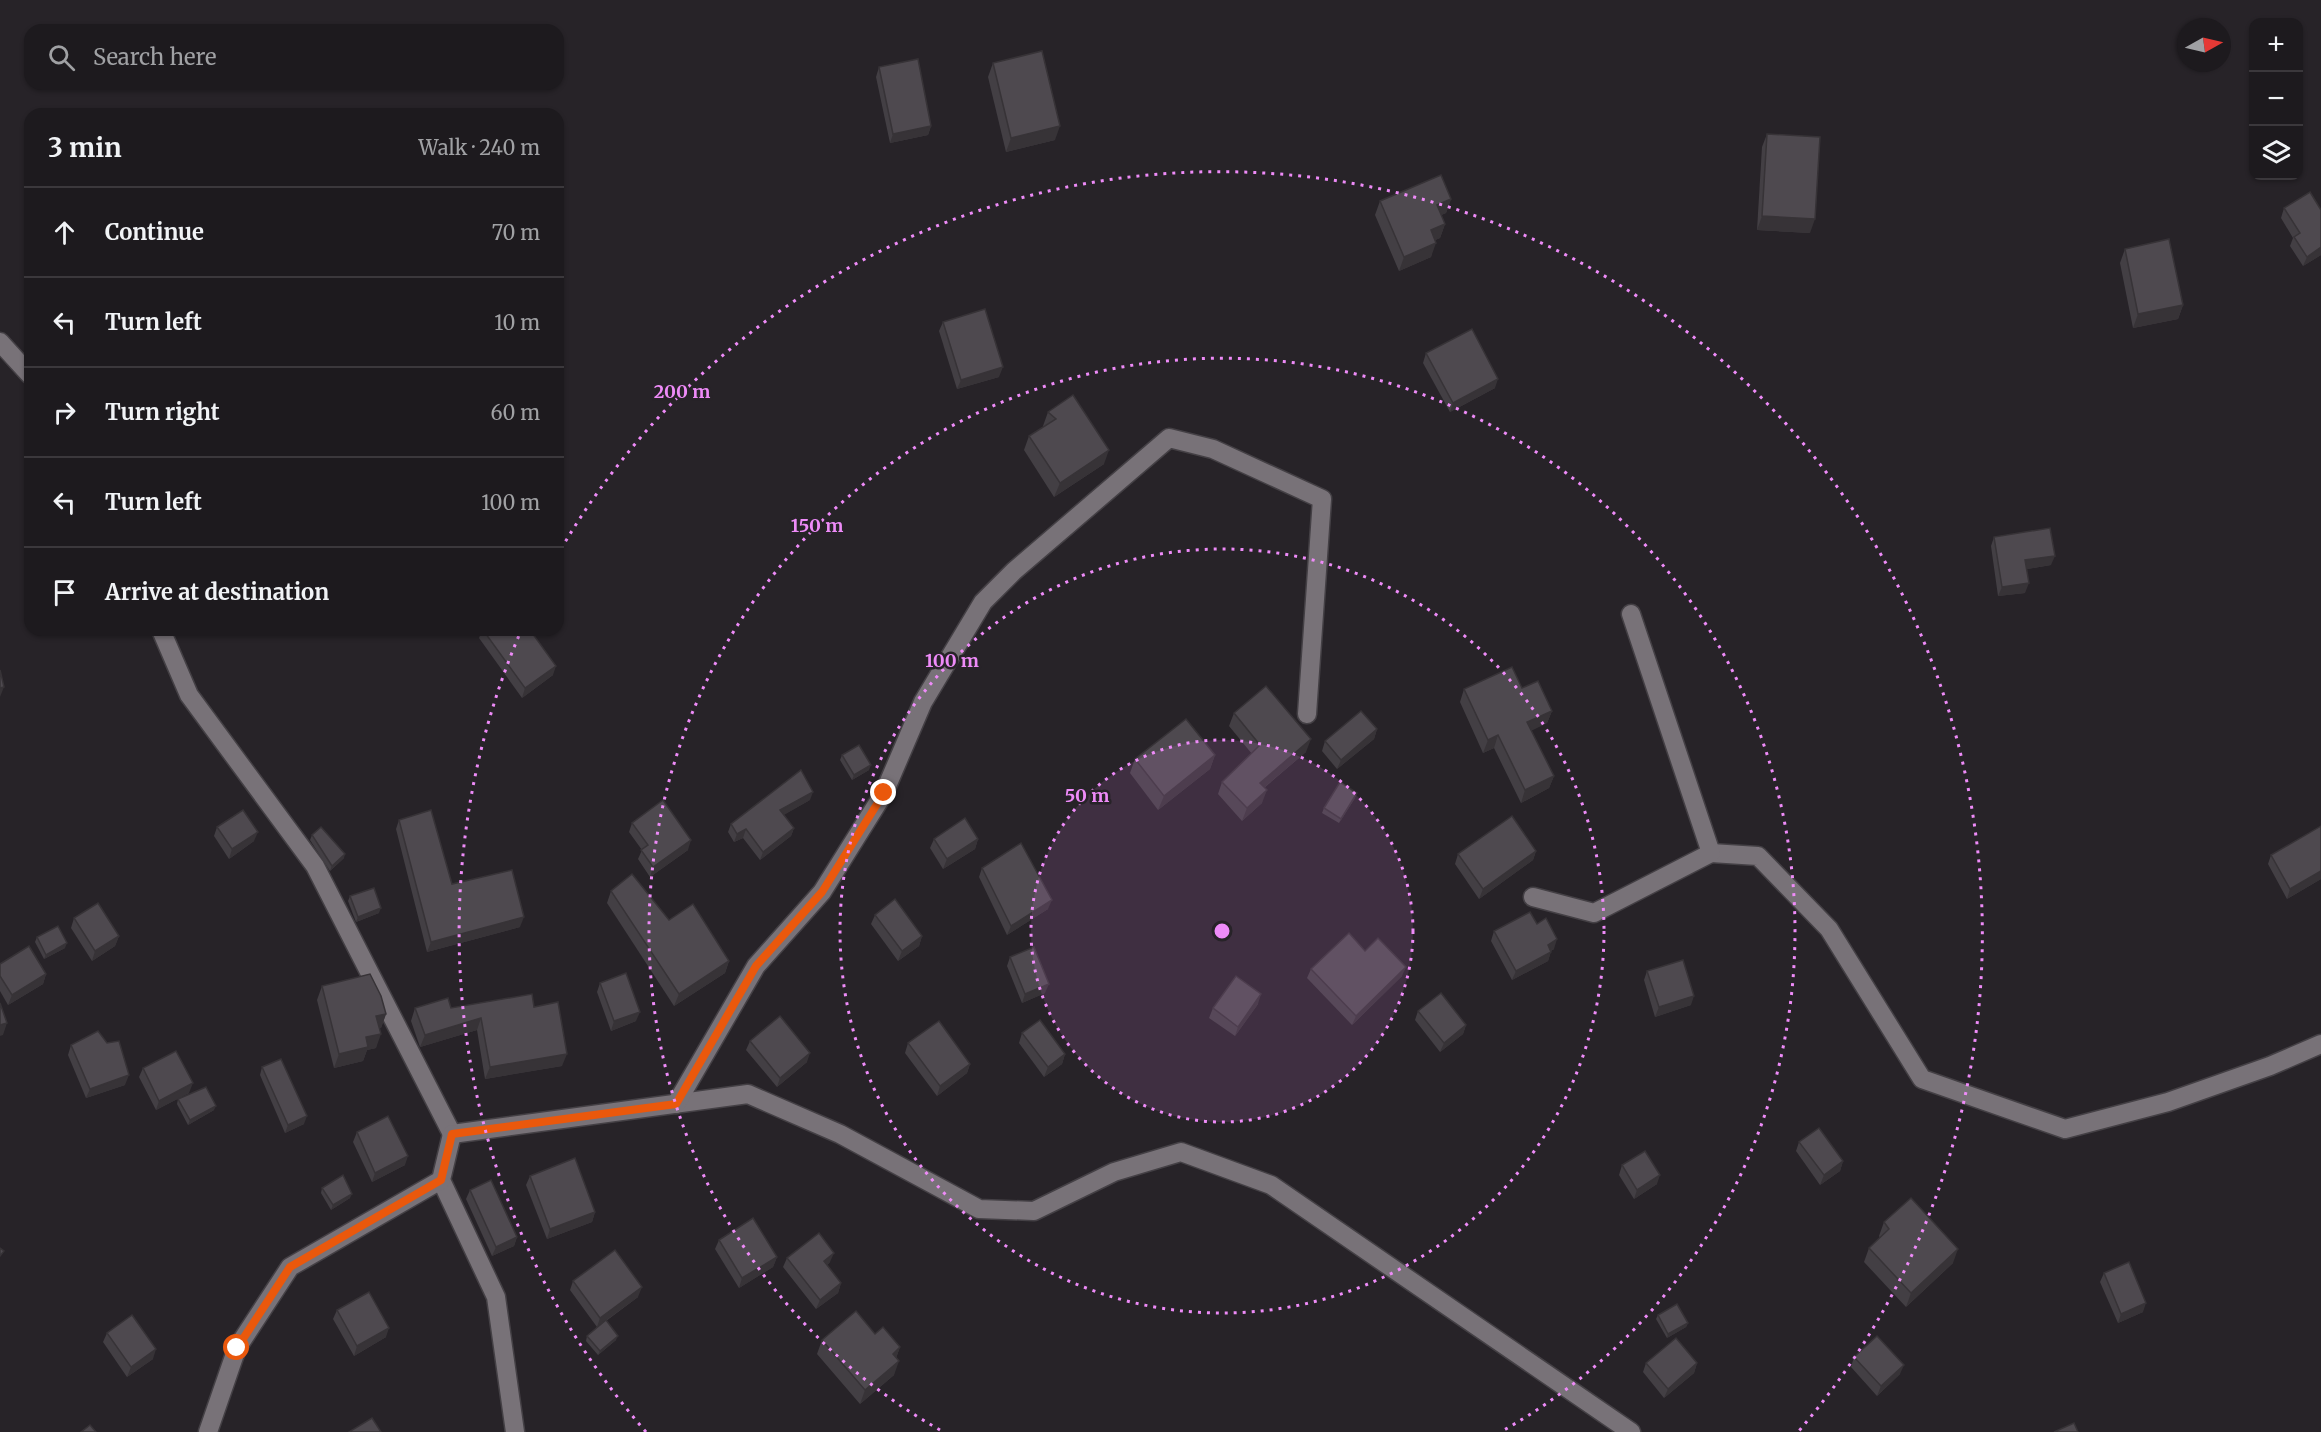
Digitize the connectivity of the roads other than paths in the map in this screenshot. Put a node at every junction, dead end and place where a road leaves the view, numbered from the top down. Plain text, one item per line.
1 (0, 342) edge
2 (24, 368) edge
3 (1631, 614) dead end
4 (164, 636) edge
5 (1307, 714) dead end
6 (1711, 853) junction
7 (1533, 897) dead end
8 (2321, 1044) edge
9 (676, 1104) junction
10 (452, 1134) junction
11 (441, 1180) junction
12 (208, 1432) edge
13 (514, 1432) edge
14 (1631, 1432) edge

1 - 2 street
3 - 6 street
4 - 10 street
5 - 9 street
6 - 7 street
6 - 8 street
9 - 10 street
9 - 14 street
10 - 11 street
11 - 12 street
11 - 13 street

